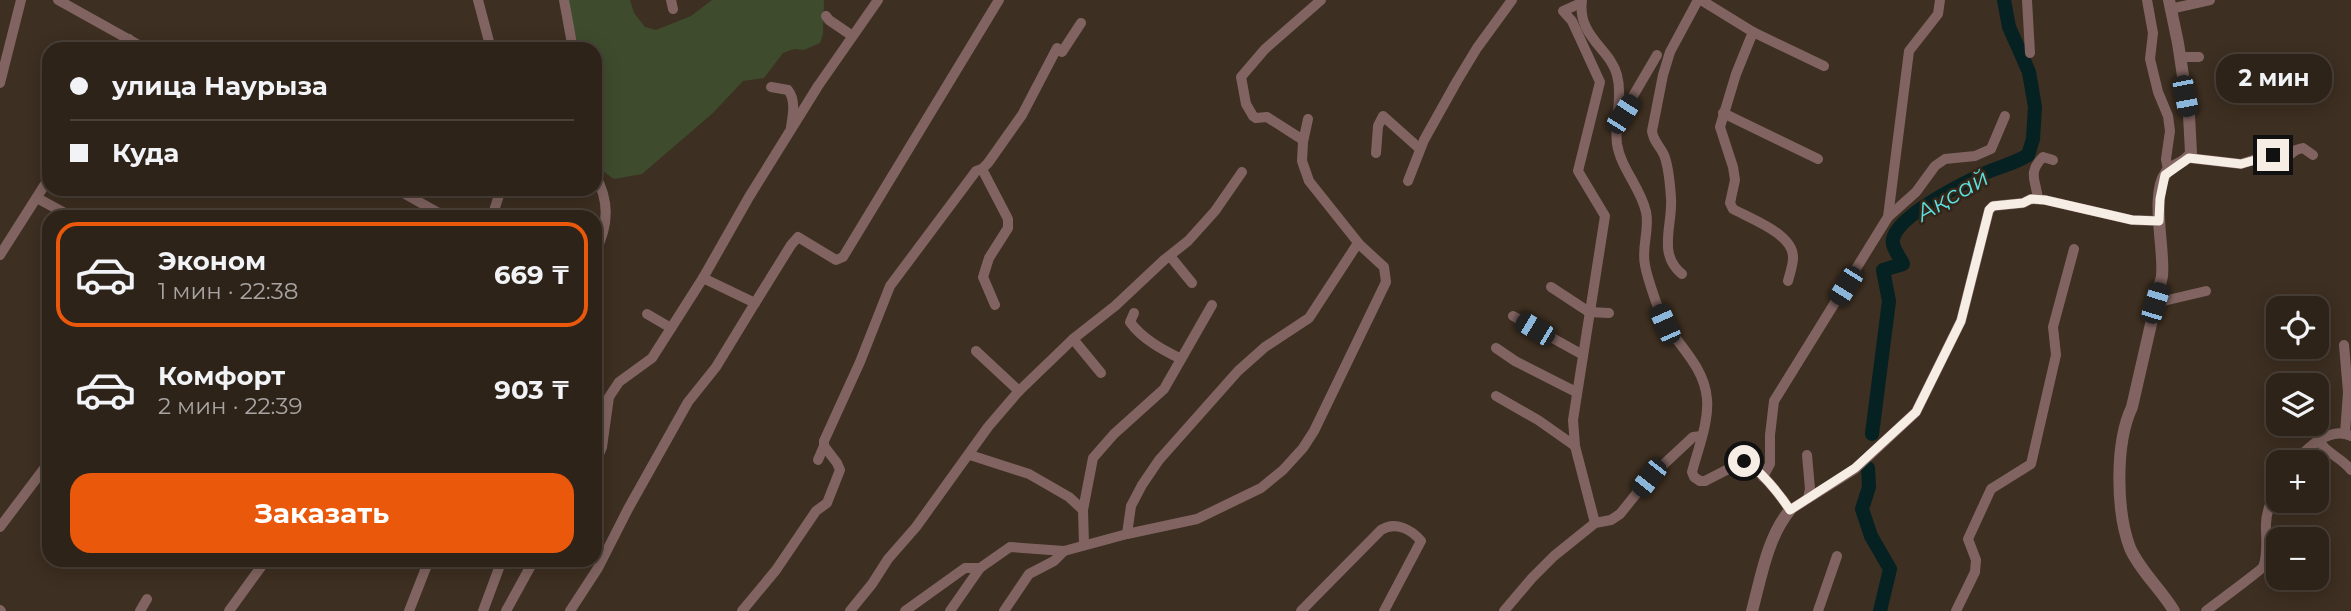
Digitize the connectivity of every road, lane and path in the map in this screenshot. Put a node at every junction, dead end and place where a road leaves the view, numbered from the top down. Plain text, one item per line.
1 (21, 0) edge
2 (58, 0) edge
3 (478, 0) edge
4 (564, 0) edge
5 (878, 0) edge
6 (999, 0) edge
7 (1321, 0) edge
8 (1512, 0) edge
9 (1700, 0) edge
10 (1940, 0) edge
11 (2028, 0) edge
12 (2147, 0) edge
13 (2210, 0) edge
14 (1582, 2) edge
15 (2170, 4) edge
16 (826, 16) dead end
17 (1080, 23) dead end
18 (1753, 32) junction
19 (851, 35) junction
20 (124, 42) edge
21 (489, 42) edge
22 (572, 42) edge
23 (2030, 53) dead end
24 (1657, 55) dead end
25 (2180, 57) junction
26 (2199, 57) dead end
27 (1824, 66) dead end
28 (0, 83) edge
29 (771, 86) dead end
30 (1723, 113) junction
31 (2005, 116) dead end
32 (1307, 119) dead end
33 (1617, 124) junction
34 (790, 131) junction
35 (1303, 140) junction
36 (1420, 149) junction
37 (1376, 153) dead end
38 (2313, 155) dead end
39 (2189, 158) junction
40 (1818, 159) dead end
41 (2053, 160) dead end
42 (982, 169) junction
43 (2168, 170) junction
44 (1242, 172) dead end
45 (1408, 181) dead end
46 (42, 190) edge
47 (602, 191) edge
48 (408, 196) edge
49 (37, 198) junction
50 (2038, 200) junction
51 (59, 210) edge
52 (434, 210) edge
53 (1888, 217) junction
54 (2159, 221) junction
55 (602, 238) edge
56 (1358, 243) junction
57 (2074, 249) dead end
58 (0, 255) edge
59 (1170, 256) junction
60 (1682, 274) dead end
61 (703, 278) junction
62 (1788, 281) dead end
63 (1192, 283) dead end
64 (1551, 287) dead end
65 (2206, 291) dead end
66 (755, 303) junction
67 (2155, 303) junction
68 (995, 305) dead end
69 (1212, 305) dead end
70 (1589, 312) junction
71 (1134, 313) dead end
72 (1609, 313) dead end
73 (647, 314) dead end
74 (1513, 316) dead end
75 (671, 328) junction
76 (1073, 339) junction
77 (2344, 345) dead end
78 (1496, 348) dead end
79 (976, 351) dead end
80 (1583, 355) junction
81 (1181, 359) junction
82 (1101, 373) dead end
83 (1019, 391) junction
84 (1576, 392) junction
85 (1496, 396) dead end
86 (2348, 434) edge
87 (1702, 436) junction
88 (2319, 441) junction
89 (824, 446) junction
90 (1576, 446) junction
91 (602, 447) edge
92 (2305, 450) edge
93 (970, 454) junction
94 (1807, 455) dead end
95 (818, 460) dead end
96 (2351, 470) edge
97 (42, 471) edge
98 (1763, 477) junction
99 (1808, 498) junction
100 (1083, 510) junction
101 (1790, 510) junction
102 (2267, 513) edge
103 (1595, 523) junction
104 (0, 527) edge
105 (1127, 534) junction
106 (1084, 545) junction
107 (1064, 551) junction
108 (1838, 556) dead end
109 (602, 558) edge
110 (260, 567) edge
111 (426, 567) edge
112 (499, 567) edge
113 (530, 567) edge
114 (598, 567) edge
115 (980, 568) junction
116 (147, 599) dead end
117 (139, 611) edge
118 (229, 611) edge
119 (409, 611) edge
120 (483, 611) edge
121 (506, 611) edge
122 (570, 611) edge
123 (742, 611) edge
124 (850, 611) edge
125 (905, 611) edge
126 (950, 611) edge
127 (1004, 611) edge
128 (1301, 611) edge
129 (1384, 611) edge
130 (1504, 611) edge
131 (1752, 611) edge
132 (1818, 611) edge
133 (1956, 611) edge
134 (2174, 611) edge
135 (2206, 611) edge

1 - 28 street
2 - 20 street
3 - 21 street
4 - 22 street
5 - 19 street
6 - 66 street
7 - 35 street
8 - 36 street
9 - 18 street
9 - 60 street
10 - 53 street
11 - 23 street
12 - 43 street
13 - 15 street
14 - 33 street
14 - 70 street
15 - 25 street
16 - 19 street
17 - 42 street
18 - 27 street
18 - 30 street
19 - 34 street
24 - 33 street
25 - 26 street
25 - 39 street
29 - 34 street
30 - 40 street
30 - 62 street
31 - 53 street
32 - 35 street
33 - 87 street
34 - 61 street
35 - 56 street
36 - 37 street
36 - 45 street
38 - 39 street
39 - 43 street
41 - 50 street
42 - 68 street
42 - 89 street
43 - 54 street
44 - 59 street
46 - 49 street
47 - 55 street
48 - 52 street
49 - 51 street
49 - 58 street
50 - 54 street
50 - 99 street
53 - 98 street
54 - 67 street
56 - 105 street
56 - 105 street
57 - 133 street
59 - 63 street
59 - 76 street
61 - 66 street
61 - 75 street
64 - 70 street
65 - 67 street
66 - 109 street
67 - 134 street
69 - 81 street
70 - 72 street
70 - 80 street
71 - 81 street
73 - 75 street
74 - 80 street
75 - 91 street
76 - 82 street
76 - 83 street
77 - 86 street
78 - 84 street
79 - 83 street
80 - 84 street
81 - 100 street
83 - 93 street
84 - 90 street
85 - 90 street
86 - 88 street
87 - 98 street
87 - 103 street
88 - 92 street
88 - 96 street
89 - 95 street
89 - 123 street
90 - 103 street
93 - 100 street
93 - 124 street
94 - 99 street
97 - 104 street
98 - 101 street
99 - 101 street
100 - 106 street
101 - 131 street
102 - 135 street
103 - 130 street
105 - 106 street
106 - 107 street
107 - 115 street
107 - 127 street
108 - 132 street
110 - 118 street
111 - 119 street
112 - 120 street
113 - 121 street
114 - 122 street
115 - 125 street
115 - 126 street
116 - 117 street
128 - 129 street

